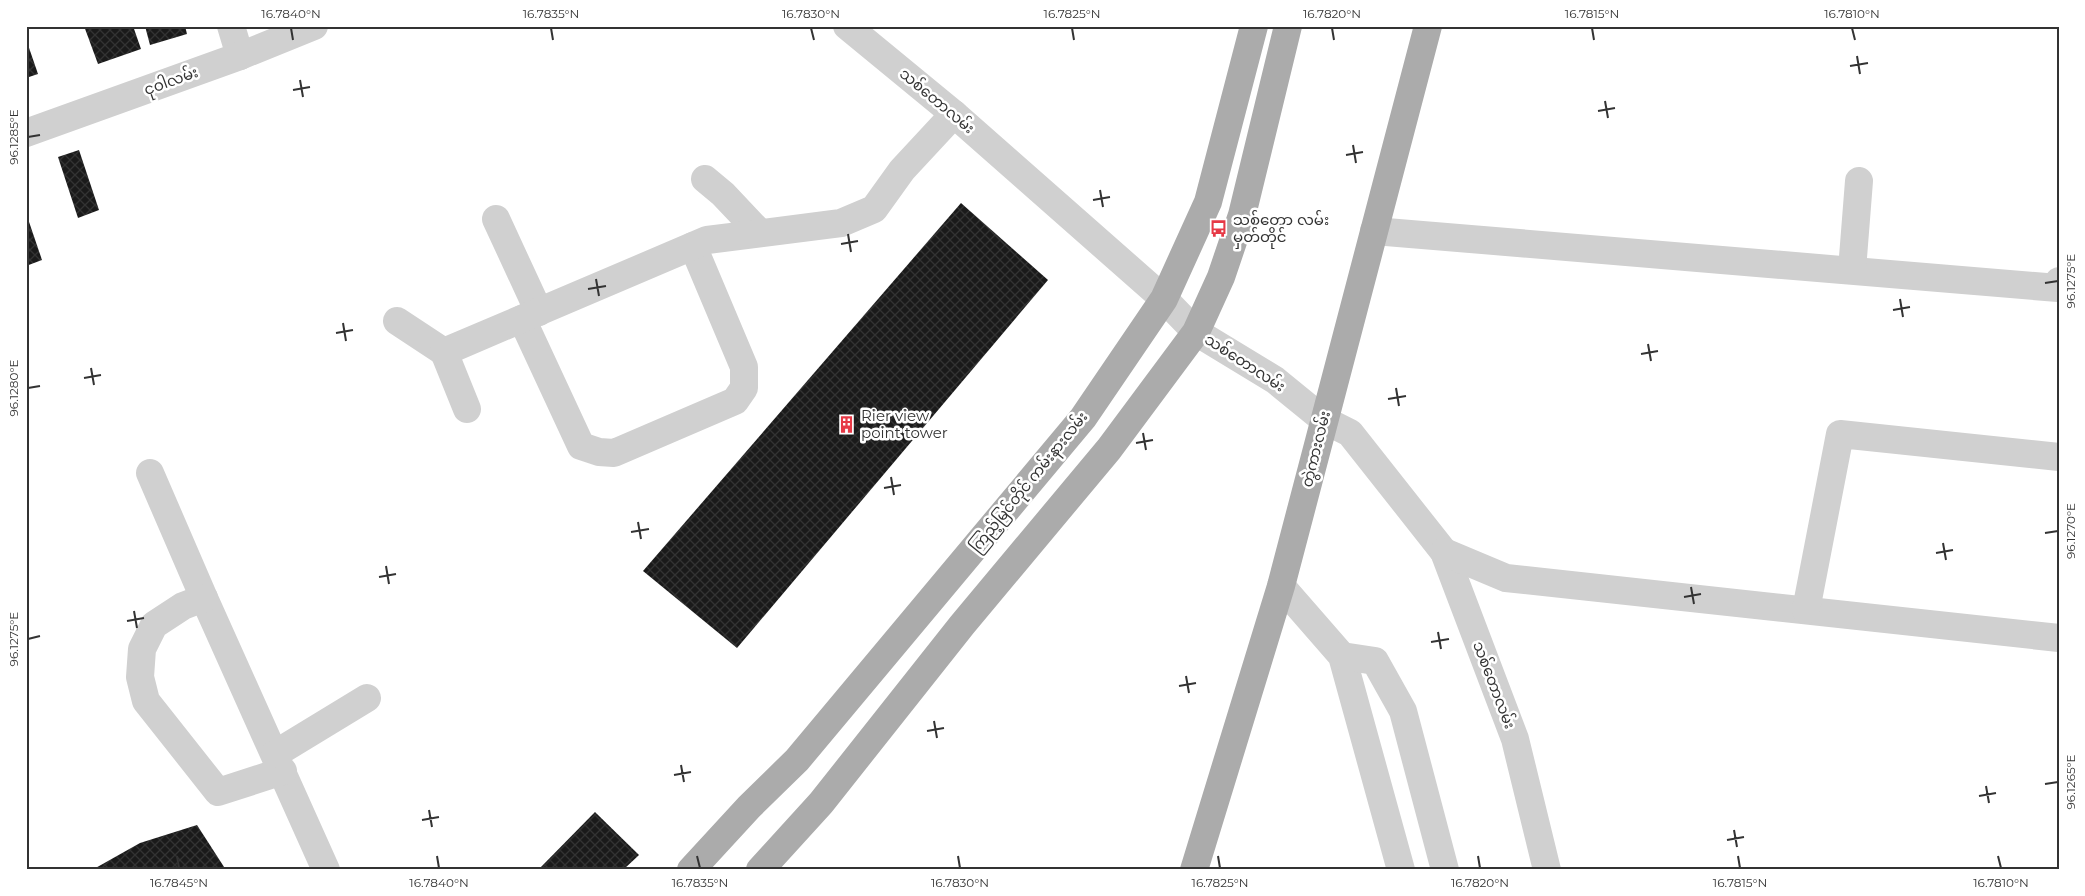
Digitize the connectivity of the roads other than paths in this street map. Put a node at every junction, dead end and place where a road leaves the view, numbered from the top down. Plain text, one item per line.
1 (231, 26) edge
2 (314, 26) edge
3 (847, 26) edge
4 (1254, 26) edge
5 (1288, 26) edge
6 (1428, 26) edge
7 (240, 56) junction
8 (954, 114) junction
9 (26, 133) edge
10 (706, 179) dead end
11 (1859, 181) dead end
12 (496, 218) dead end
13 (1374, 231) junction
14 (760, 233) junction
15 (693, 246) junction
16 (1852, 270) junction
17 (2059, 281) edge
18 (1164, 299) junction
19 (530, 315) junction
20 (397, 321) dead end
21 (1196, 332) junction
22 (444, 352) junction
23 (467, 409) dead end
24 (1324, 420) junction
25 (2059, 457) edge
26 (150, 473) dead end
27 (1444, 552) junction
28 (1281, 586) junction
29 (204, 598) junction
30 (1806, 610) junction
31 (2059, 638) edge
32 (1342, 656) junction
33 (367, 698) dead end
34 (279, 762) junction
35 (693, 869) edge
36 (326, 870) edge
37 (760, 870) edge
38 (1194, 870) edge
39 (1401, 870) edge
40 (1445, 870) edge
41 (1548, 870) edge

1 - 7 street
2 - 7 street, ငုဝါလမ်း
3 - 8 street, သစ်တောလမ်း
4 - 18 main road, ကြည့်မြင်တိုင် ကမ်းနားလမ်း
5 - 21 main road
6 - 13 main road, တွဲကားလမ်း
7 - 9 street, ငုဝါလမ်း
8 - 14 street
8 - 18 street, သစ်တောလမ်း
10 - 14 street
11 - 16 street
12 - 19 street
13 - 16 street
13 - 24 main road, တွဲကားလမ်း
14 - 15 street
15 - 19 street
15 - 19 street
16 - 17 street
18 - 21 street, သစ်တောလမ်း
18 - 35 main road, ကြည့်မြင်တိုင် ကမ်းနားလမ်း
19 - 22 street
20 - 22 street
21 - 24 street, သစ်တောလမ်း
21 - 37 main road
22 - 23 street
24 - 27 street, သစ်တောလမ်း
24 - 28 main road, တွဲကားလမ်း
25 - 30 street
26 - 29 street
27 - 30 street
27 - 41 street, သစ်တောလမ်း
28 - 32 street
28 - 38 main road, တွဲကားလမ်း
29 - 34 street
29 - 34 street
30 - 31 street
32 - 39 street
32 - 40 street
33 - 34 street
34 - 36 street

